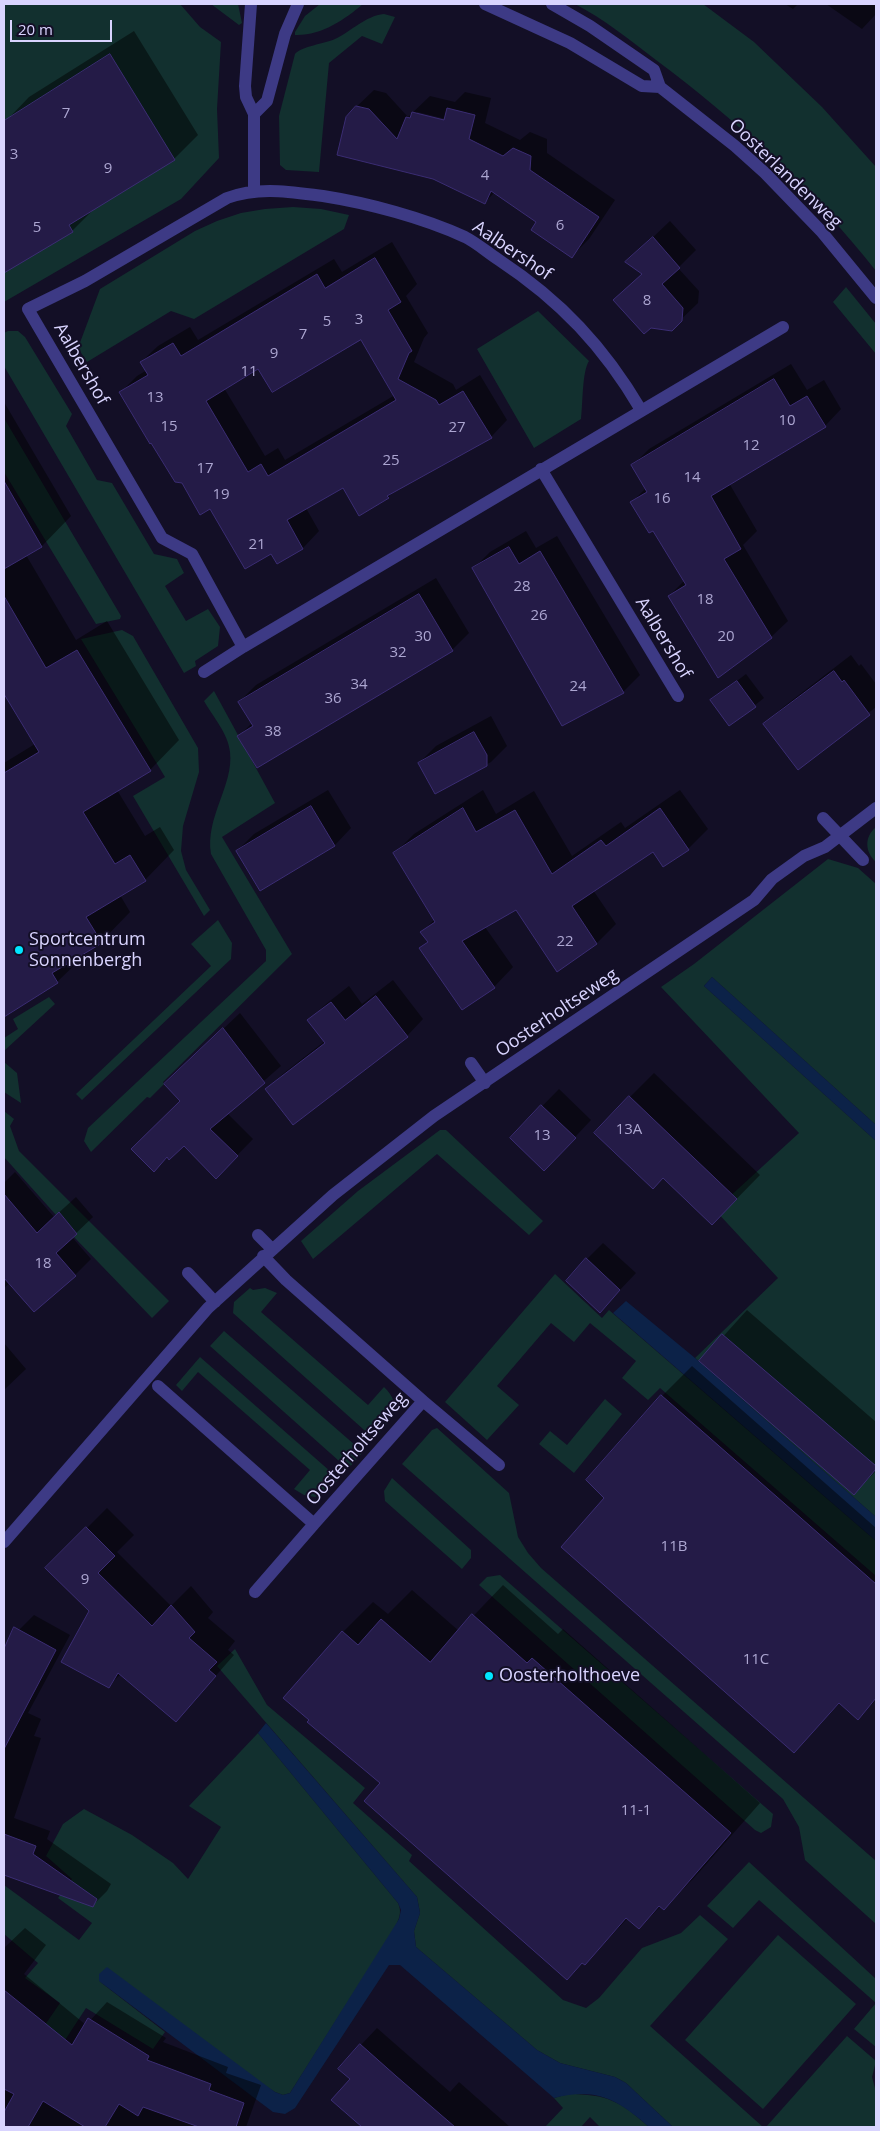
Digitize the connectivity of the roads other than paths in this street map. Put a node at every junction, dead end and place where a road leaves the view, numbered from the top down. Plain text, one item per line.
1 (252, 4) edge
2 (298, 4) edge
3 (485, 4) edge
4 (552, 4) edge
5 (660, 87) junction
6 (254, 114) junction
7 (254, 190) junction
8 (876, 298) edge
9 (783, 327) dead end
10 (641, 410) junction
11 (541, 469) junction
12 (243, 647) junction
13 (204, 672) dead end
14 (678, 696) dead end
15 (876, 808) edge
16 (822, 818) dead end
17 (839, 836) junction
18 (863, 860) dead end
19 (471, 1063) dead end
20 (484, 1083) junction
21 (258, 1235) dead end
22 (268, 1253) junction
23 (188, 1273) dead end
24 (215, 1302) junction
25 (158, 1386) dead end
26 (423, 1401) junction
27 (499, 1465) dead end
28 (314, 1524) junction
29 (4, 1542) edge
30 (255, 1592) dead end

1 - 6 street
2 - 6 street
3 - 5 street, Oosterlandenweg
4 - 5 street, Oosterlandenweg
5 - 8 street, Oosterlandenweg
6 - 7 street
7 - 10 street, Aalbershof
7 - 12 street, Aalbershof
9 - 10 street
10 - 11 street
11 - 12 street
11 - 14 street, Aalbershof
12 - 13 street
15 - 17 street, Oosterholtseweg
16 - 17 street
17 - 18 street
17 - 20 street, Oosterholtseweg
19 - 20 street
20 - 22 street, Oosterholtseweg
21 - 22 street
22 - 24 street, Oosterholtseweg
22 - 26 street, Oosterholtseweg
23 - 24 street
24 - 29 street, Oosterholtseweg
25 - 28 street, Oosterholtseweg
26 - 27 street
26 - 28 street, Oosterholtseweg
28 - 30 street, Oosterholtseweg

